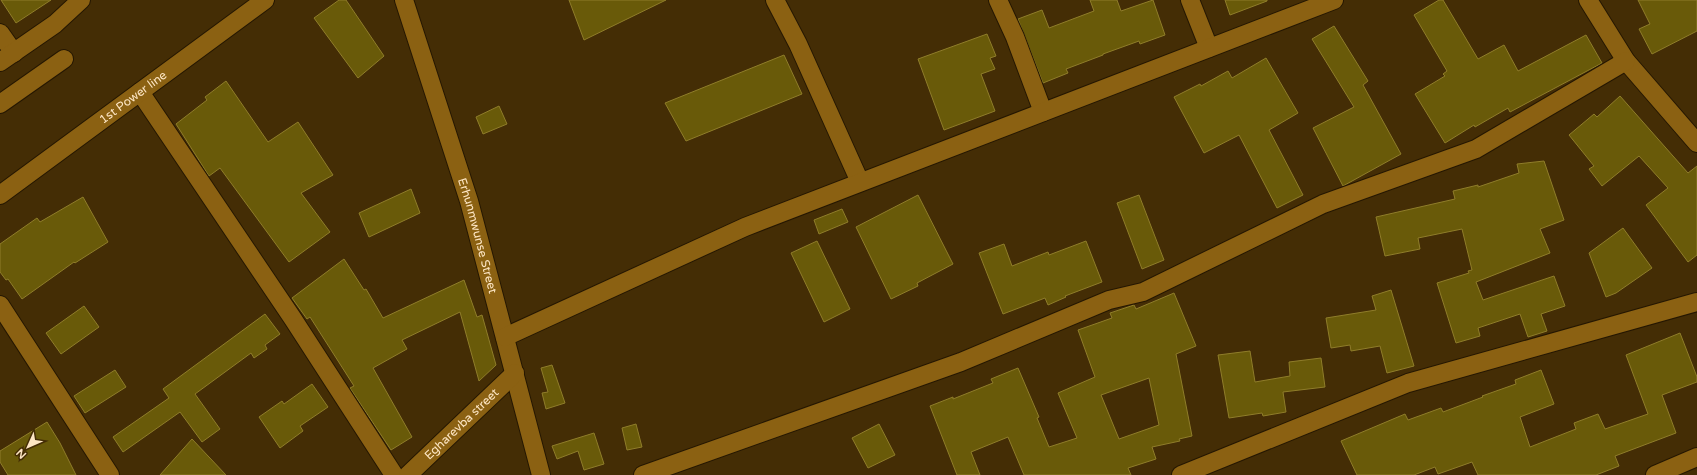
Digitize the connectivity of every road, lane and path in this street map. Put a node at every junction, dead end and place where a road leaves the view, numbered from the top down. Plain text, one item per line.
1 (81, 0) edge
2 (265, 0) edge
3 (404, 0) edge
4 (775, 0) edge
5 (998, 0) edge
6 (1190, 0) edge
7 (1334, 0) edge
8 (1588, 0) edge
9 (0, 33) edge
10 (1209, 48) junction
11 (7, 57) edge
12 (64, 59) dead end
13 (1626, 61) junction
14 (140, 92) junction
15 (0, 104) edge
16 (1043, 112) junction
17 (1697, 143) edge
18 (860, 182) junction
19 (0, 195) edge
20 (1697, 302) edge
21 (0, 305) edge
22 (505, 337) junction
23 (515, 373) junction
24 (1697, 457) edge
25 (110, 475) edge
26 (394, 475) edge
27 (408, 475) edge
28 (541, 475) edge
29 (643, 475) edge
30 (1181, 475) edge
31 (1655, 475) edge

1 - 11 street
2 - 14 street, 1st Power line
3 - 22 street, Erhunmwunse Street
4 - 18 street
5 - 16 street
6 - 10 street
7 - 10 street
8 - 13 street
9 - 11 street
10 - 16 street
12 - 15 street
13 - 17 street
13 - 29 street
14 - 19 street, 1st Power line
14 - 26 street
16 - 18 street
18 - 22 street
20 - 30 street
21 - 25 street
22 - 23 street, Erhunmwunse Street
23 - 27 street, Egharevba street
23 - 28 street, Erhunmwunse Street
24 - 31 street

